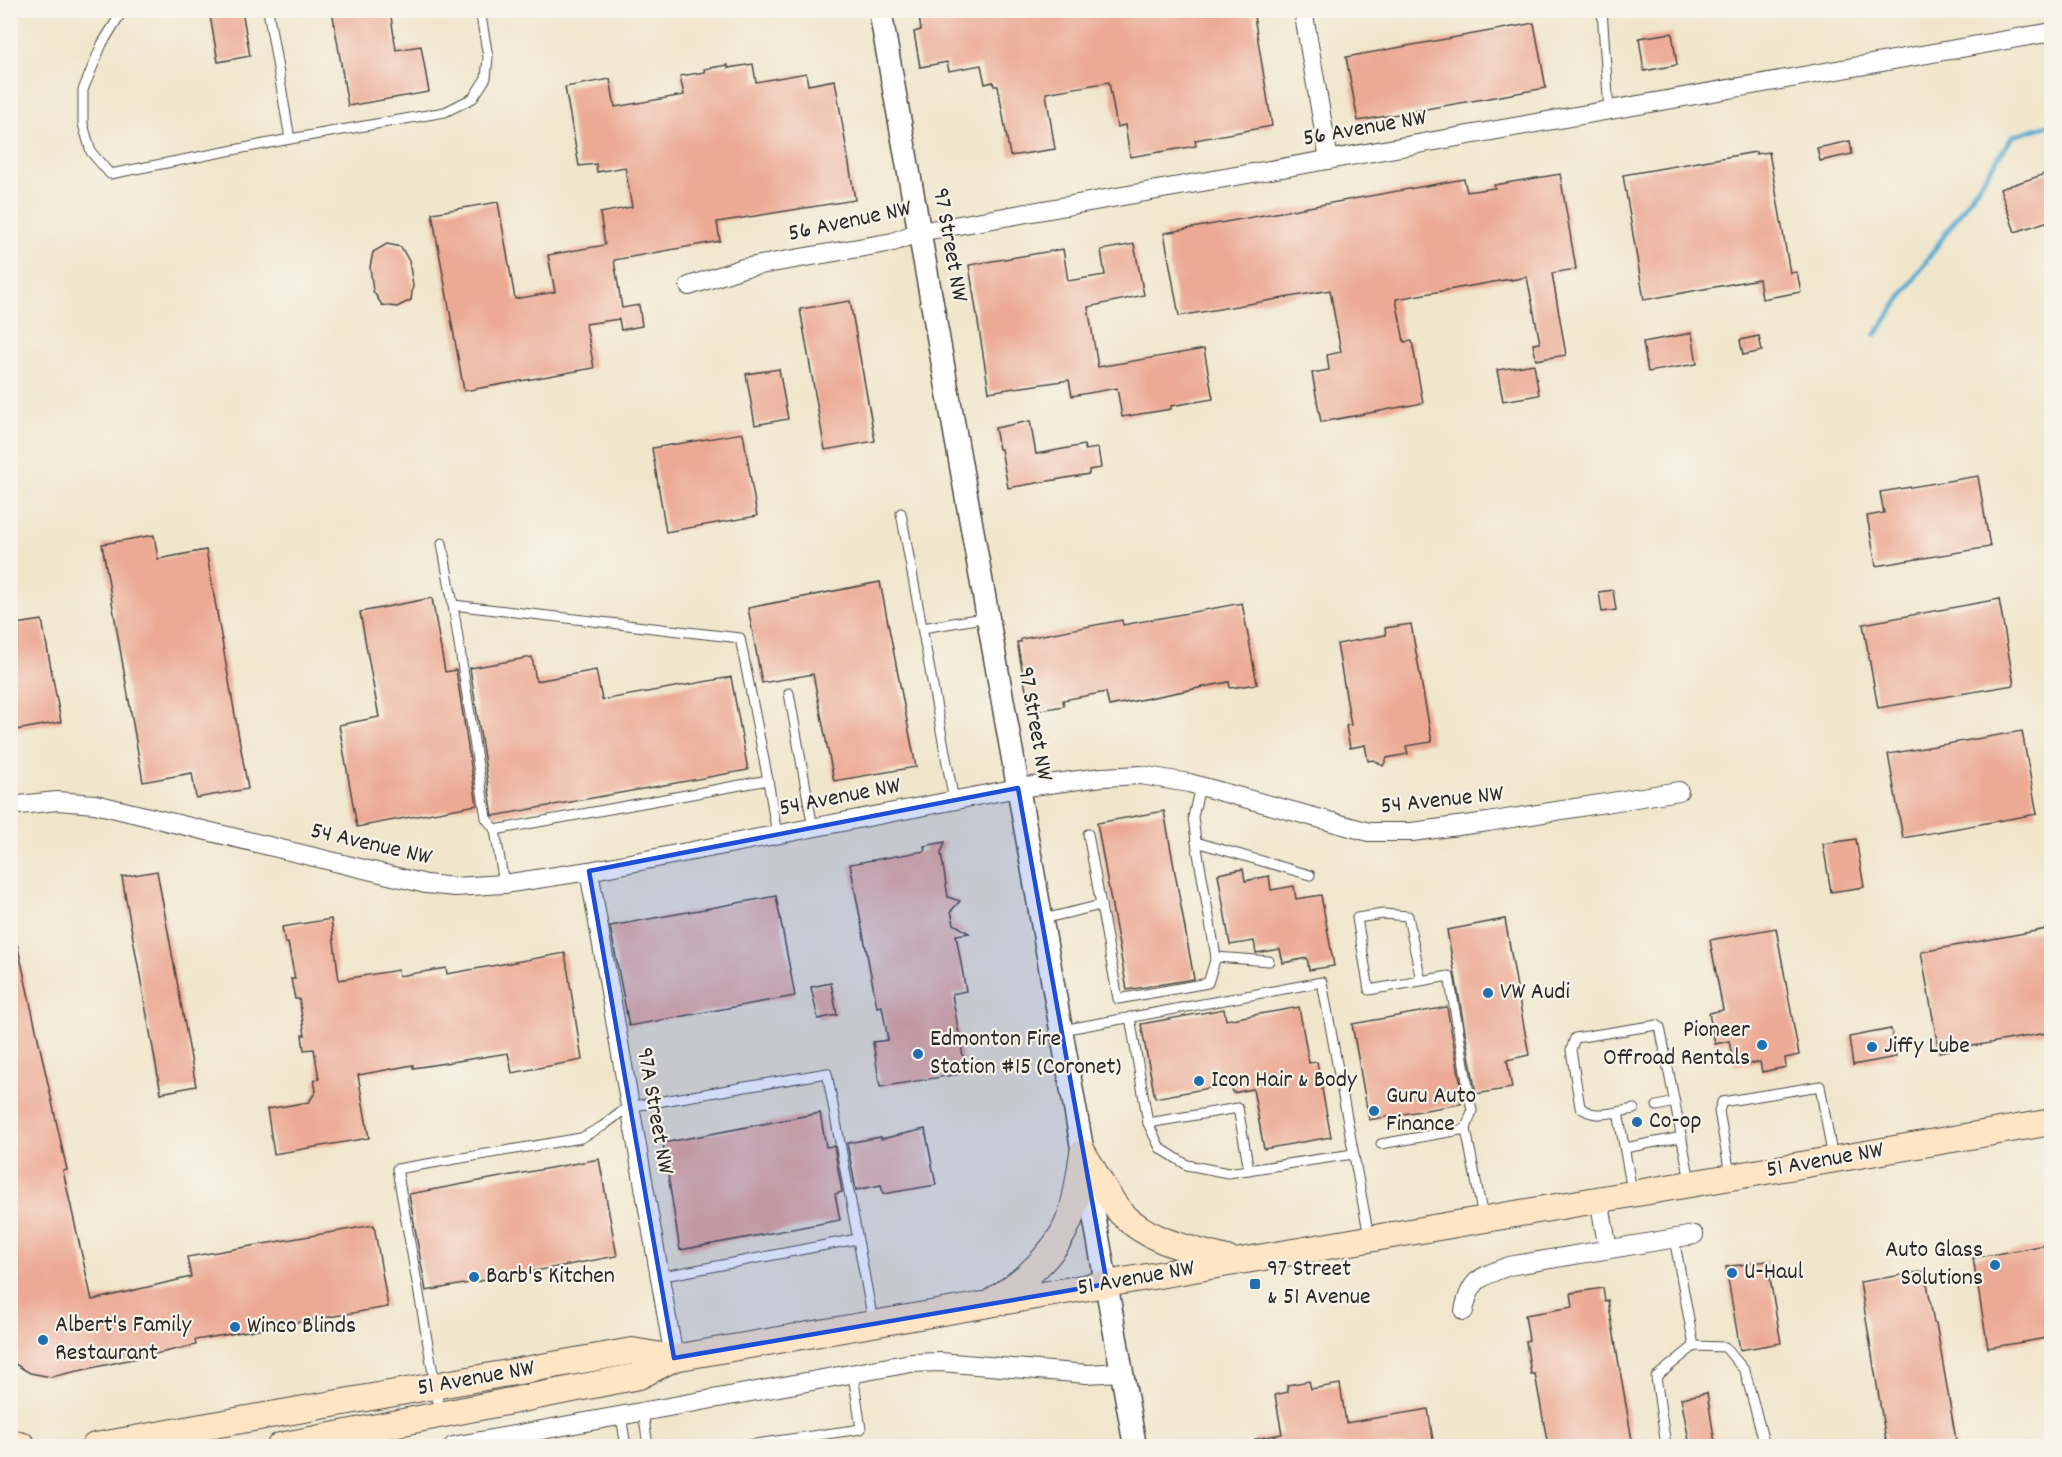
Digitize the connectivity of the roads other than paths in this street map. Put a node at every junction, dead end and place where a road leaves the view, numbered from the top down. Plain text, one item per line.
1 (123, 10) edge
2 (268, 10) edge
3 (480, 10) edge
4 (880, 10) edge
5 (1303, 10) edge
6 (1602, 10) edge
7 (2052, 32) edge
8 (1609, 110) junction
9 (291, 139) junction
10 (1329, 160) junction
11 (919, 232) junction
12 (690, 286) dead end
13 (902, 513) dead end
14 (442, 543) dead end
15 (453, 605) junction
16 (988, 617) junction
17 (923, 628) junction
18 (789, 693) dead end
19 (768, 780) junction
20 (1200, 786) junction
21 (1018, 788) junction
22 (1679, 790) dead end
23 (954, 801) junction
24 (10, 806) edge
25 (813, 828) junction
26 (495, 830) junction
27 (1088, 834) dead end
28 (777, 835) junction
29 (1196, 842) junction
30 (589, 871) junction
31 (1310, 875) dead end
32 (504, 884) junction
33 (1101, 905) junction
34 (1041, 919) junction
35 (1216, 957) junction
36 (1269, 961) dead end
37 (1420, 981) junction
38 (1130, 1017) junction
39 (1061, 1030) junction
40 (1675, 1102) junction
41 (1657, 1106) dead end
42 (628, 1107) junction
43 (1635, 1109) dead end
44 (1618, 1112) junction
45 (2052, 1122) edge
46 (1148, 1123) junction
47 (1466, 1129) junction
48 (1682, 1137) junction
49 (1381, 1144) dead end
50 (1625, 1148) junction
51 (1083, 1154) junction
52 (1353, 1154) junction
53 (1833, 1160) junction
54 (1250, 1170) junction
55 (1730, 1177) junction
56 (1690, 1184) junction
57 (1632, 1194) junction
58 (1599, 1199) junction
59 (1483, 1219) junction
60 (1694, 1235) dead end
61 (1674, 1238) junction
62 (857, 1239) junction
63 (1370, 1239) junction
64 (1608, 1249) junction
65 (1236, 1261) junction
66 (659, 1276) junction
67 (1107, 1284) junction
68 (988, 1304) junction
69 (1464, 1311) dead end
70 (873, 1324) junction
71 (1694, 1346) junction
72 (674, 1358) junction
73 (1121, 1372) junction
74 (853, 1374) junction
75 (436, 1386) junction
76 (643, 1412) junction
77 (278, 1414) junction
78 (441, 1415) junction
79 (621, 1416) junction
80 (10, 1443) edge
81 (496, 1443) edge
82 (23, 1446) edge
83 (95, 1446) edge
84 (282, 1446) edge
85 (453, 1446) edge
86 (626, 1446) edge
87 (648, 1446) edge
88 (742, 1446) edge
89 (1135, 1446) edge
90 (1666, 1446) edge
91 (1765, 1446) edge

1 - 9 lane
2 - 9 lane
3 - 9 lane
4 - 11 street, 97 Street NW
5 - 10 street
6 - 8 lane
7 - 8 street, 56 Avenue NW
8 - 10 street, 56 Avenue NW
10 - 11 street, 56 Avenue NW
11 - 12 street, 56 Avenue NW
11 - 16 street, 97 Street NW
13 - 17 lane
14 - 15 lane
15 - 19 lane
15 - 26 lane
16 - 17 lane
16 - 21 street, 97 Street NW
17 - 23 lane
18 - 25 lane
19 - 26 lane
19 - 28 lane
20 - 21 street, 54 Avenue NW
20 - 22 street, 54 Avenue NW
20 - 29 lane
21 - 23 street, 54 Avenue NW
21 - 34 street, 97 Street NW
23 - 25 street, 54 Avenue NW
24 - 32 street, 54 Avenue NW
25 - 28 street, 54 Avenue NW
26 - 32 lane
27 - 33 lane
28 - 30 street, 54 Avenue NW
29 - 31 lane
29 - 35 lane
30 - 32 street, 54 Avenue NW
30 - 42 street, 97A Street NW
33 - 34 lane
33 - 35 lane
34 - 39 street, 97 Street NW
35 - 36 lane
37 - 37 lane
37 - 47 lane
38 - 39 lane
38 - 46 lane
38 - 52 lane
39 - 51 street, 97 Street NW
40 - 41 lane
40 - 44 lane
40 - 48 lane
42 - 62 lane
42 - 66 street, 97A Street NW
42 - 75 lane
43 - 44 lane
44 - 50 lane
45 - 53 main road, 51 Avenue NW
46 - 54 lane
46 - 54 lane
47 - 49 lane
47 - 59 lane
48 - 50 lane
48 - 56 lane
50 - 57 lane
51 - 65 main road
51 - 67 street, 97 Street NW
51 - 68 main road
52 - 54 lane
52 - 63 lane
53 - 55 main road, 51 Avenue NW
53 - 55 lane
55 - 56 main road, 51 Avenue NW
56 - 57 main road, 51 Avenue NW
57 - 58 main road, 51 Avenue NW
58 - 59 main road, 51 Avenue NW
58 - 64 street
59 - 63 main road, 51 Avenue NW
60 - 61 street
61 - 64 street
61 - 71 lane
62 - 66 lane
62 - 70 lane
63 - 65 main road, 51 Avenue NW
64 - 69 street
65 - 67 main road, 51 Avenue NW
66 - 72 street, 97A Street NW
67 - 68 main road, 51 Avenue NW
67 - 73 street, 97 Street NW
68 - 70 main road, 51 Avenue NW
70 - 72 main road, 51 Avenue NW
71 - 90 lane
71 - 91 lane
72 - 75 main road, 51 Avenue NW
72 - 78 main road, 51 Avenue NW
73 - 74 street
73 - 89 street, 97 Street NW
74 - 76 street
74 - 88 lane
75 - 77 main road, 51 Avenue NW
75 - 78 lane
76 - 79 street
76 - 87 lane
77 - 83 main road, 51 Avenue NW
77 - 84 street, 51 Avenue NW
78 - 84 main road, 51 Avenue NW
79 - 81 street
79 - 86 lane
80 - 82 main road
81 - 85 street

